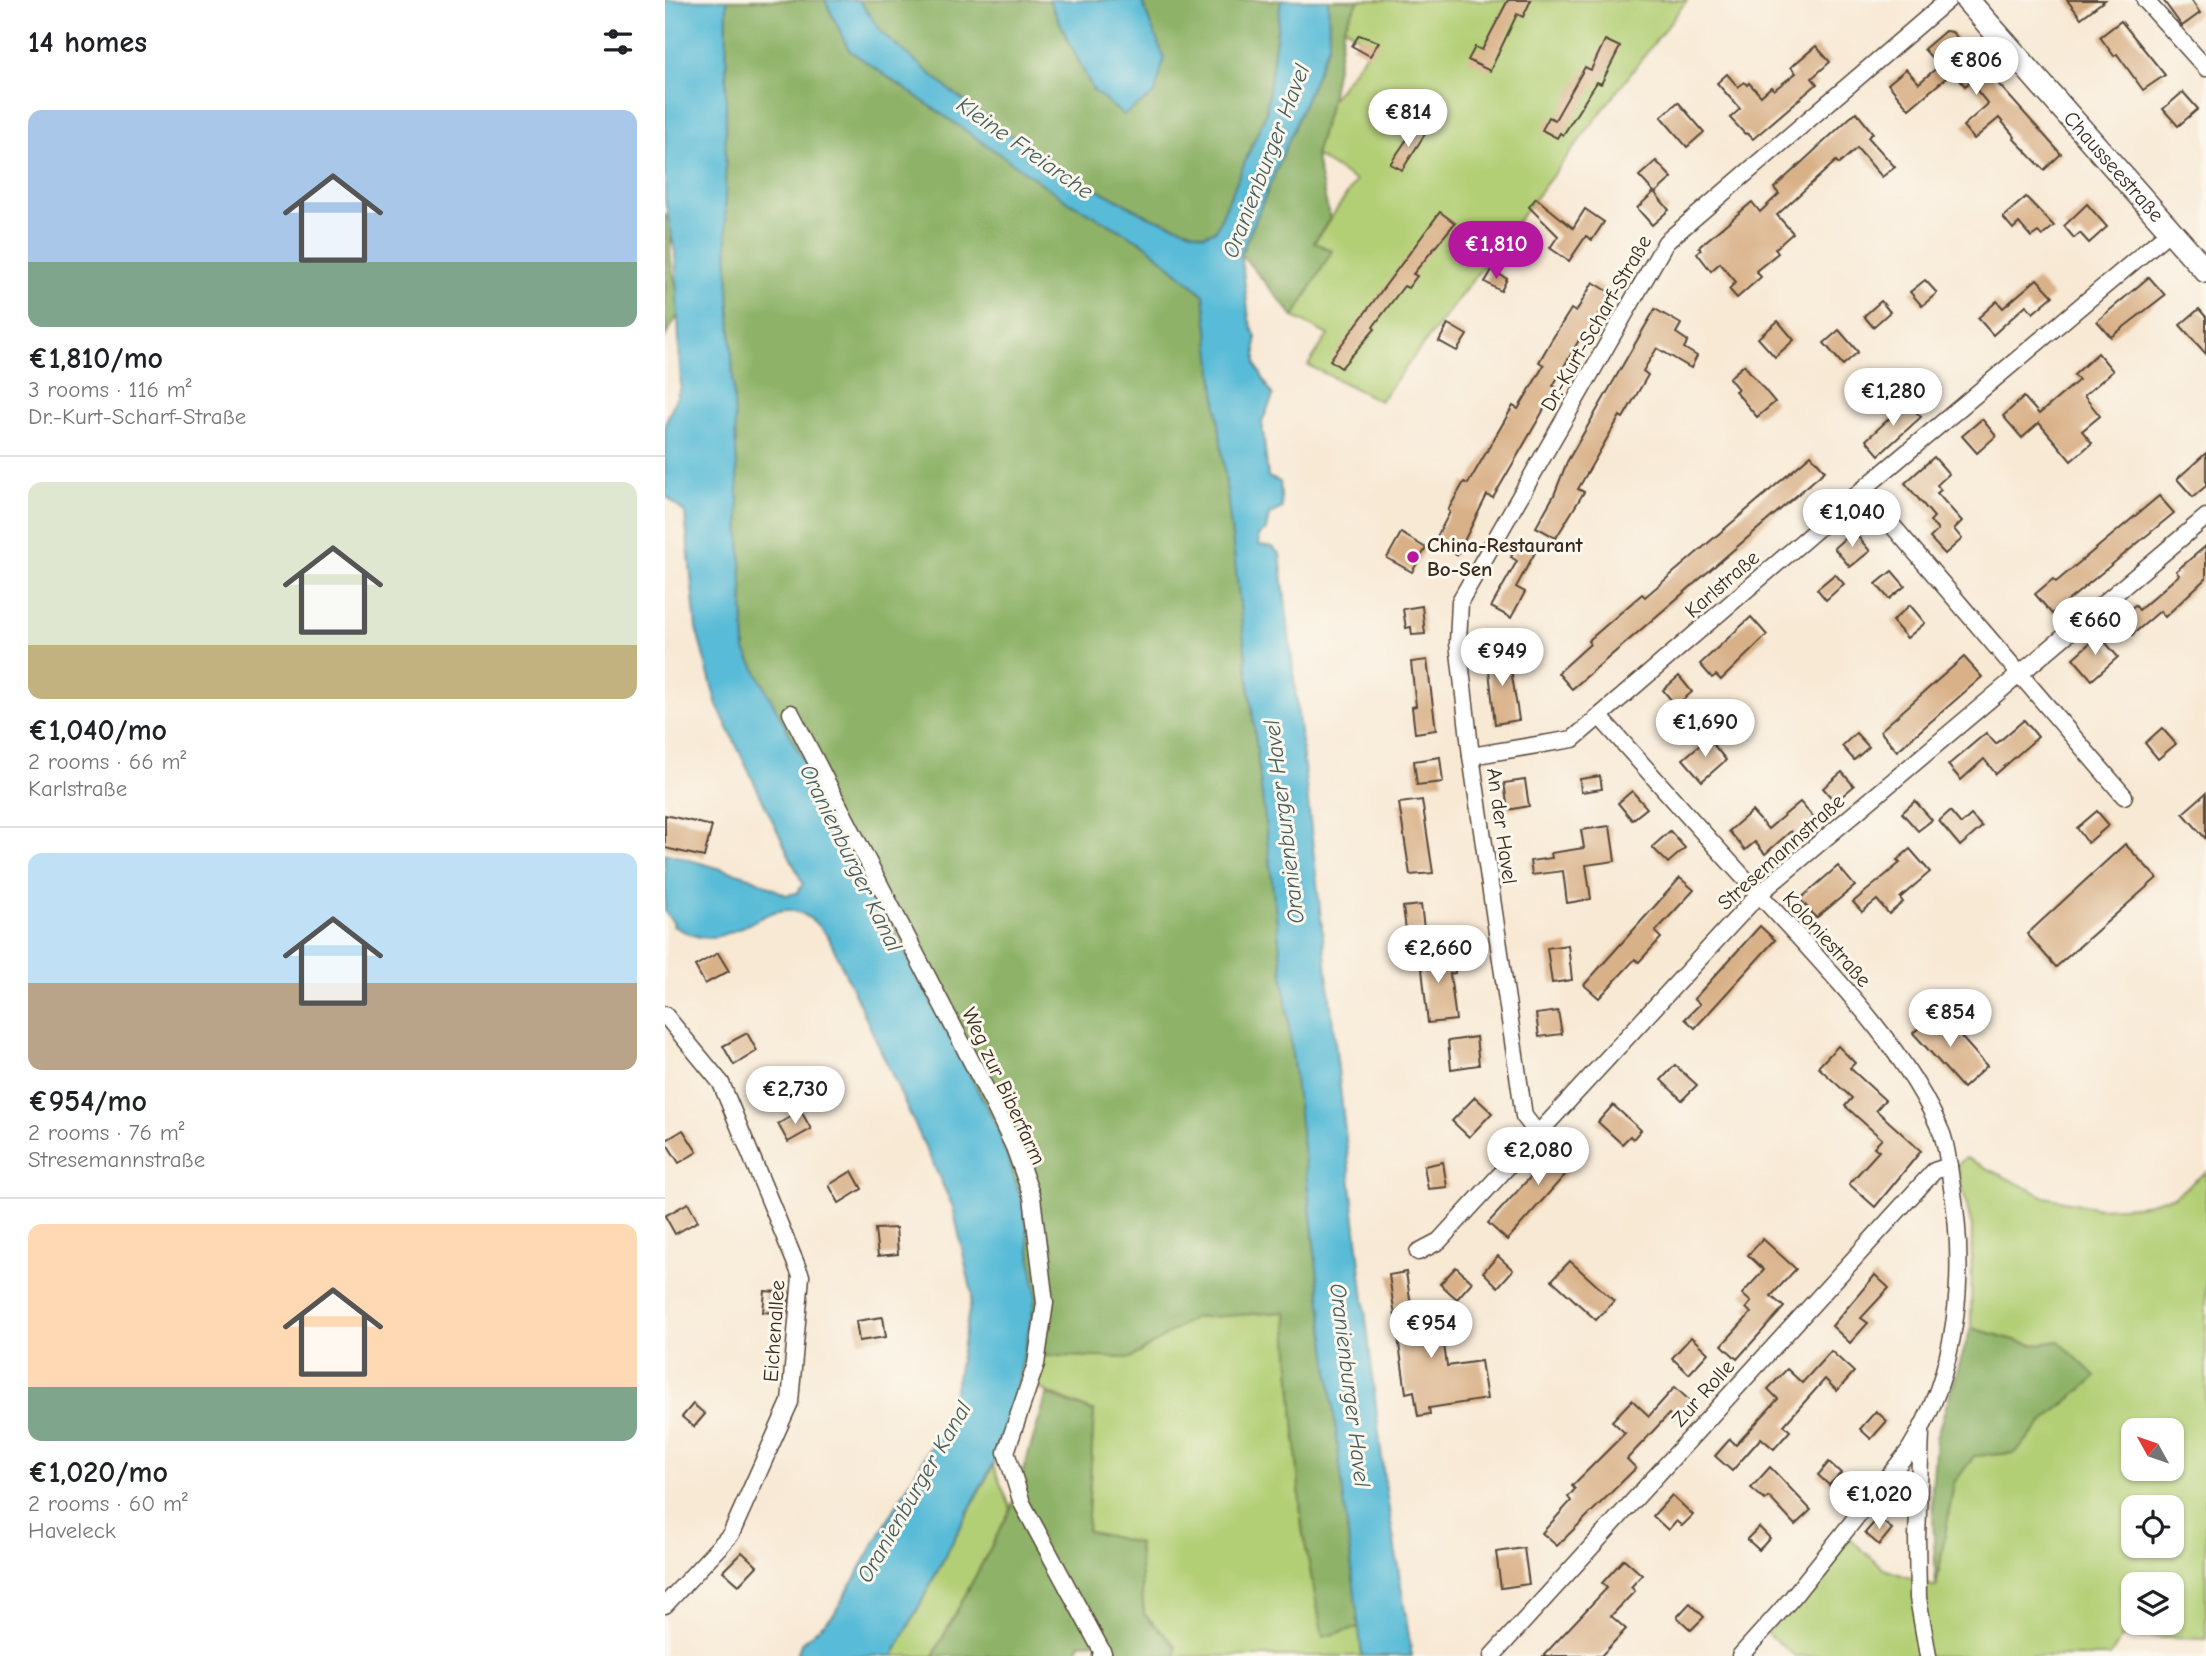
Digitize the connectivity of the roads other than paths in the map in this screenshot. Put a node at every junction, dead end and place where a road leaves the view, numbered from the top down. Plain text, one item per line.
1 (1948, 0) edge
2 (1967, 0) edge
3 (2145, 0) edge
4 (2206, 68) edge
5 (2171, 231) junction
6 (2204, 265) edge
7 (1862, 490) junction
8 (2206, 517) edge
9 (1459, 601) joint
10 (2021, 676) junction
11 (791, 713) dead end
12 (1599, 717) junction
13 (1471, 755) junction
14 (2125, 796) dead end
15 (1759, 894) junction
16 (665, 1015) edge
17 (1538, 1134) junction
18 (1949, 1166) junction
19 (1418, 1252) dead end
20 (1921, 1431) junction
21 (665, 1605) edge
22 (1103, 1655) edge
23 (1492, 1656) edge
24 (1741, 1656) edge
25 (1928, 1656) edge

1 - 9 street, Dr.-Kurt-Scharf-Straße
2 - 5 main road, Chausseestraße
3 - 4 street
5 - 6 main road, Chausseestraße
5 - 7 street, Karlstraße
7 - 10 street
7 - 12 street, Karlstraße
8 - 10 street, Stresemannstraße
9 - 13 street, An der Havel
10 - 14 street
10 - 15 street, Stresemannstraße
11 - 22 street, Weg zur Biberfarm
12 - 13 street, Karlstraße
12 - 15 street, Koloniestraße
13 - 17 street, An der Havel
15 - 17 street, Stresemannstraße
15 - 18 street, Koloniestraße
16 - 21 street, Eichenallee
17 - 19 street, Stresemannstraße
18 - 20 street, Koloniestraße
18 - 23 street, Zur Rolle
20 - 24 street
20 - 25 street

